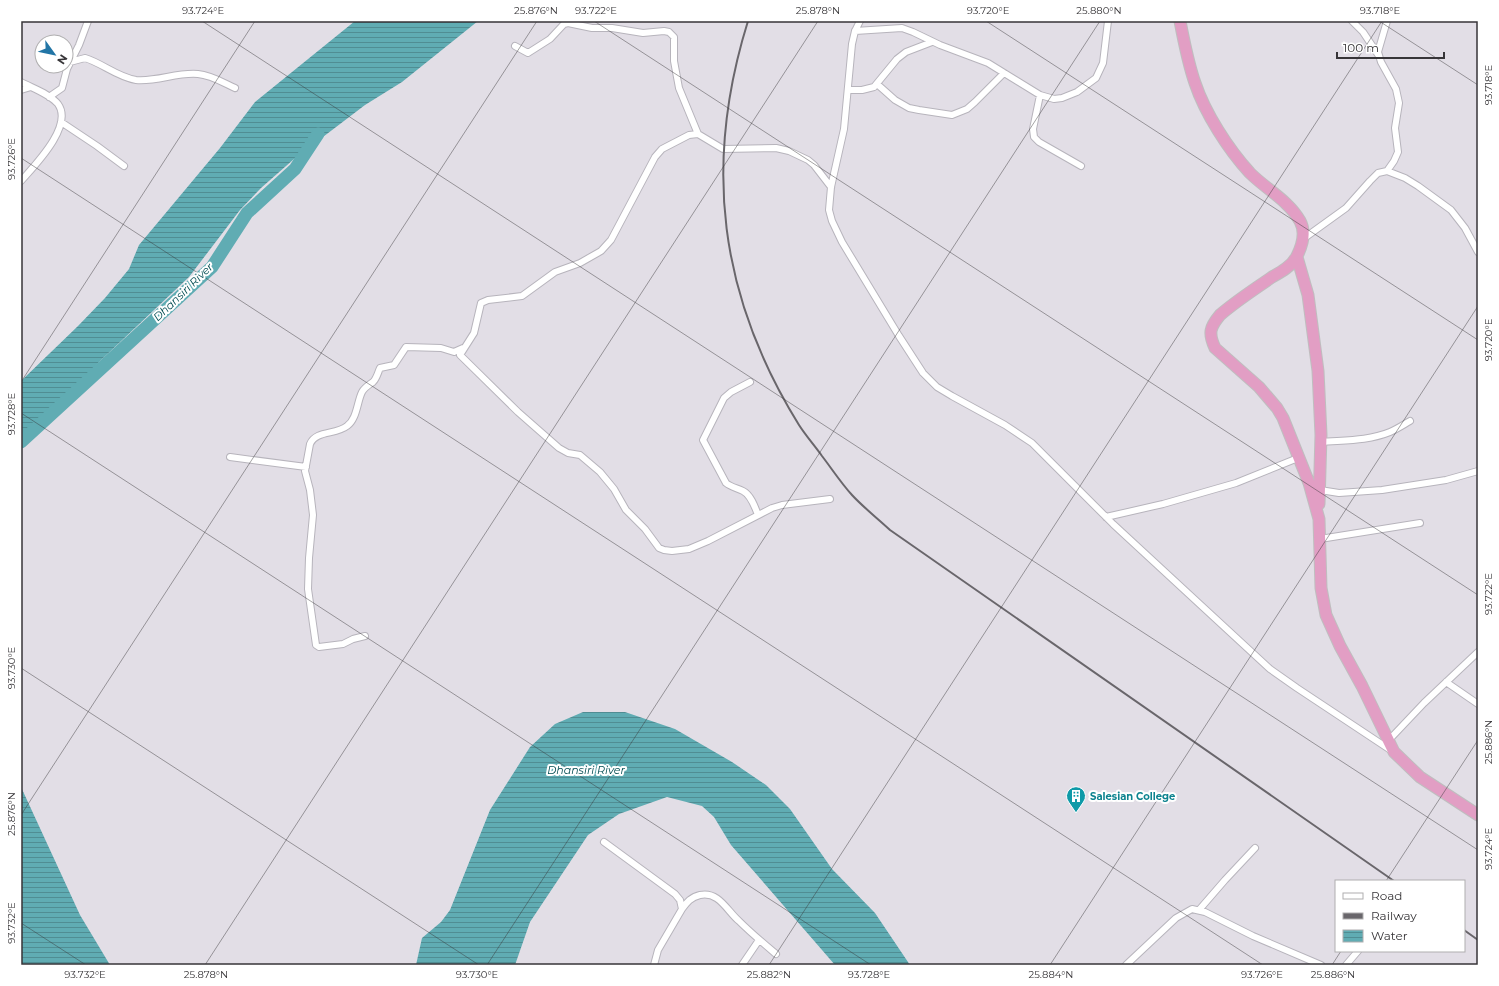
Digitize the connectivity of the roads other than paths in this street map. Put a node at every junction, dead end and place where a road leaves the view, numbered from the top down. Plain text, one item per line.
1 (88, 21) edge
2 (608, 21) edge
3 (860, 21) edge
4 (1108, 21) edge
5 (1180, 21) edge
6 (1352, 21) edge
7 (1388, 21) edge
8 (611, 28) junction
9 (855, 31) junction
10 (932, 42) junction
11 (515, 46) dead end
12 (74, 55) edge
13 (1380, 58) junction
14 (74, 61) edge
15 (1004, 72) junction
16 (66, 74) edge
17 (21, 82) edge
18 (877, 84) junction
19 (31, 87) junction
20 (235, 88) dead end
21 (21, 90) edge
22 (848, 90) junction
23 (1040, 95) junction
24 (50, 97) junction
25 (61, 122) junction
26 (698, 134) junction
27 (124, 166) dead end
28 (1081, 166) dead end
29 (1387, 171) junction
30 (21, 181) edge
31 (831, 187) junction
32 (1303, 238) junction
33 (1478, 252) edge
34 (1296, 257) junction
35 (466, 346) junction
36 (750, 382) dead end
37 (1410, 421) dead end
38 (1321, 442) junction
39 (230, 457) dead end
40 (1298, 458) junction
41 (306, 466) junction
42 (1478, 471) edge
43 (1320, 490) junction
44 (830, 499) dead end
45 (758, 515) junction
46 (1106, 517) junction
47 (1319, 519) junction
48 (1420, 523) dead end
49 (1320, 539) junction
50 (366, 636) dead end
51 (1478, 652) edge
52 (1446, 682) junction
53 (1478, 704) edge
54 (1388, 741) junction
55 (1394, 752) junction
56 (1478, 815) edge
57 (604, 842) dead end
58 (1255, 848) dead end
59 (682, 909) junction
60 (1199, 910) junction
61 (759, 940) junction
62 (1357, 952) edge
63 (776, 954) dead end
64 (654, 965) edge
65 (742, 965) edge
66 (1126, 965) edge
67 (1321, 965) edge
68 (1346, 965) edge

1 - 12 street
2 - 8 street
3 - 9 street
4 - 23 street
5 - 32 highway
6 - 13 street
7 - 13 street
8 - 11 street
8 - 26 street
9 - 10 street
9 - 22 street
10 - 15 street
10 - 18 street
13 - 29 street
14 - 20 street
15 - 18 street
15 - 23 street
16 - 24 street
17 - 19 street
18 - 22 street
19 - 21 street
19 - 24 street
22 - 31 street
23 - 28 street
24 - 25 street
25 - 27 street
25 - 30 street
26 - 31 street
26 - 35 street
29 - 32 street
29 - 33 street
31 - 46 street
32 - 34 highway
34 - 38 highway
34 - 40 highway
35 - 41 street
35 - 45 street
36 - 45 street
37 - 38 street
38 - 43 highway
39 - 41 street
40 - 46 street
40 - 47 highway
41 - 50 street
42 - 43 street
43 - 47 highway
44 - 45 street
46 - 55 street
47 - 49 highway
48 - 49 street
49 - 54 highway
51 - 52 street
52 - 53 street
52 - 54 street
54 - 55 highway
55 - 56 highway
57 - 59 street
58 - 60 street
59 - 61 street
59 - 64 street
60 - 66 street
60 - 67 street
61 - 63 street
61 - 65 street
62 - 68 street

